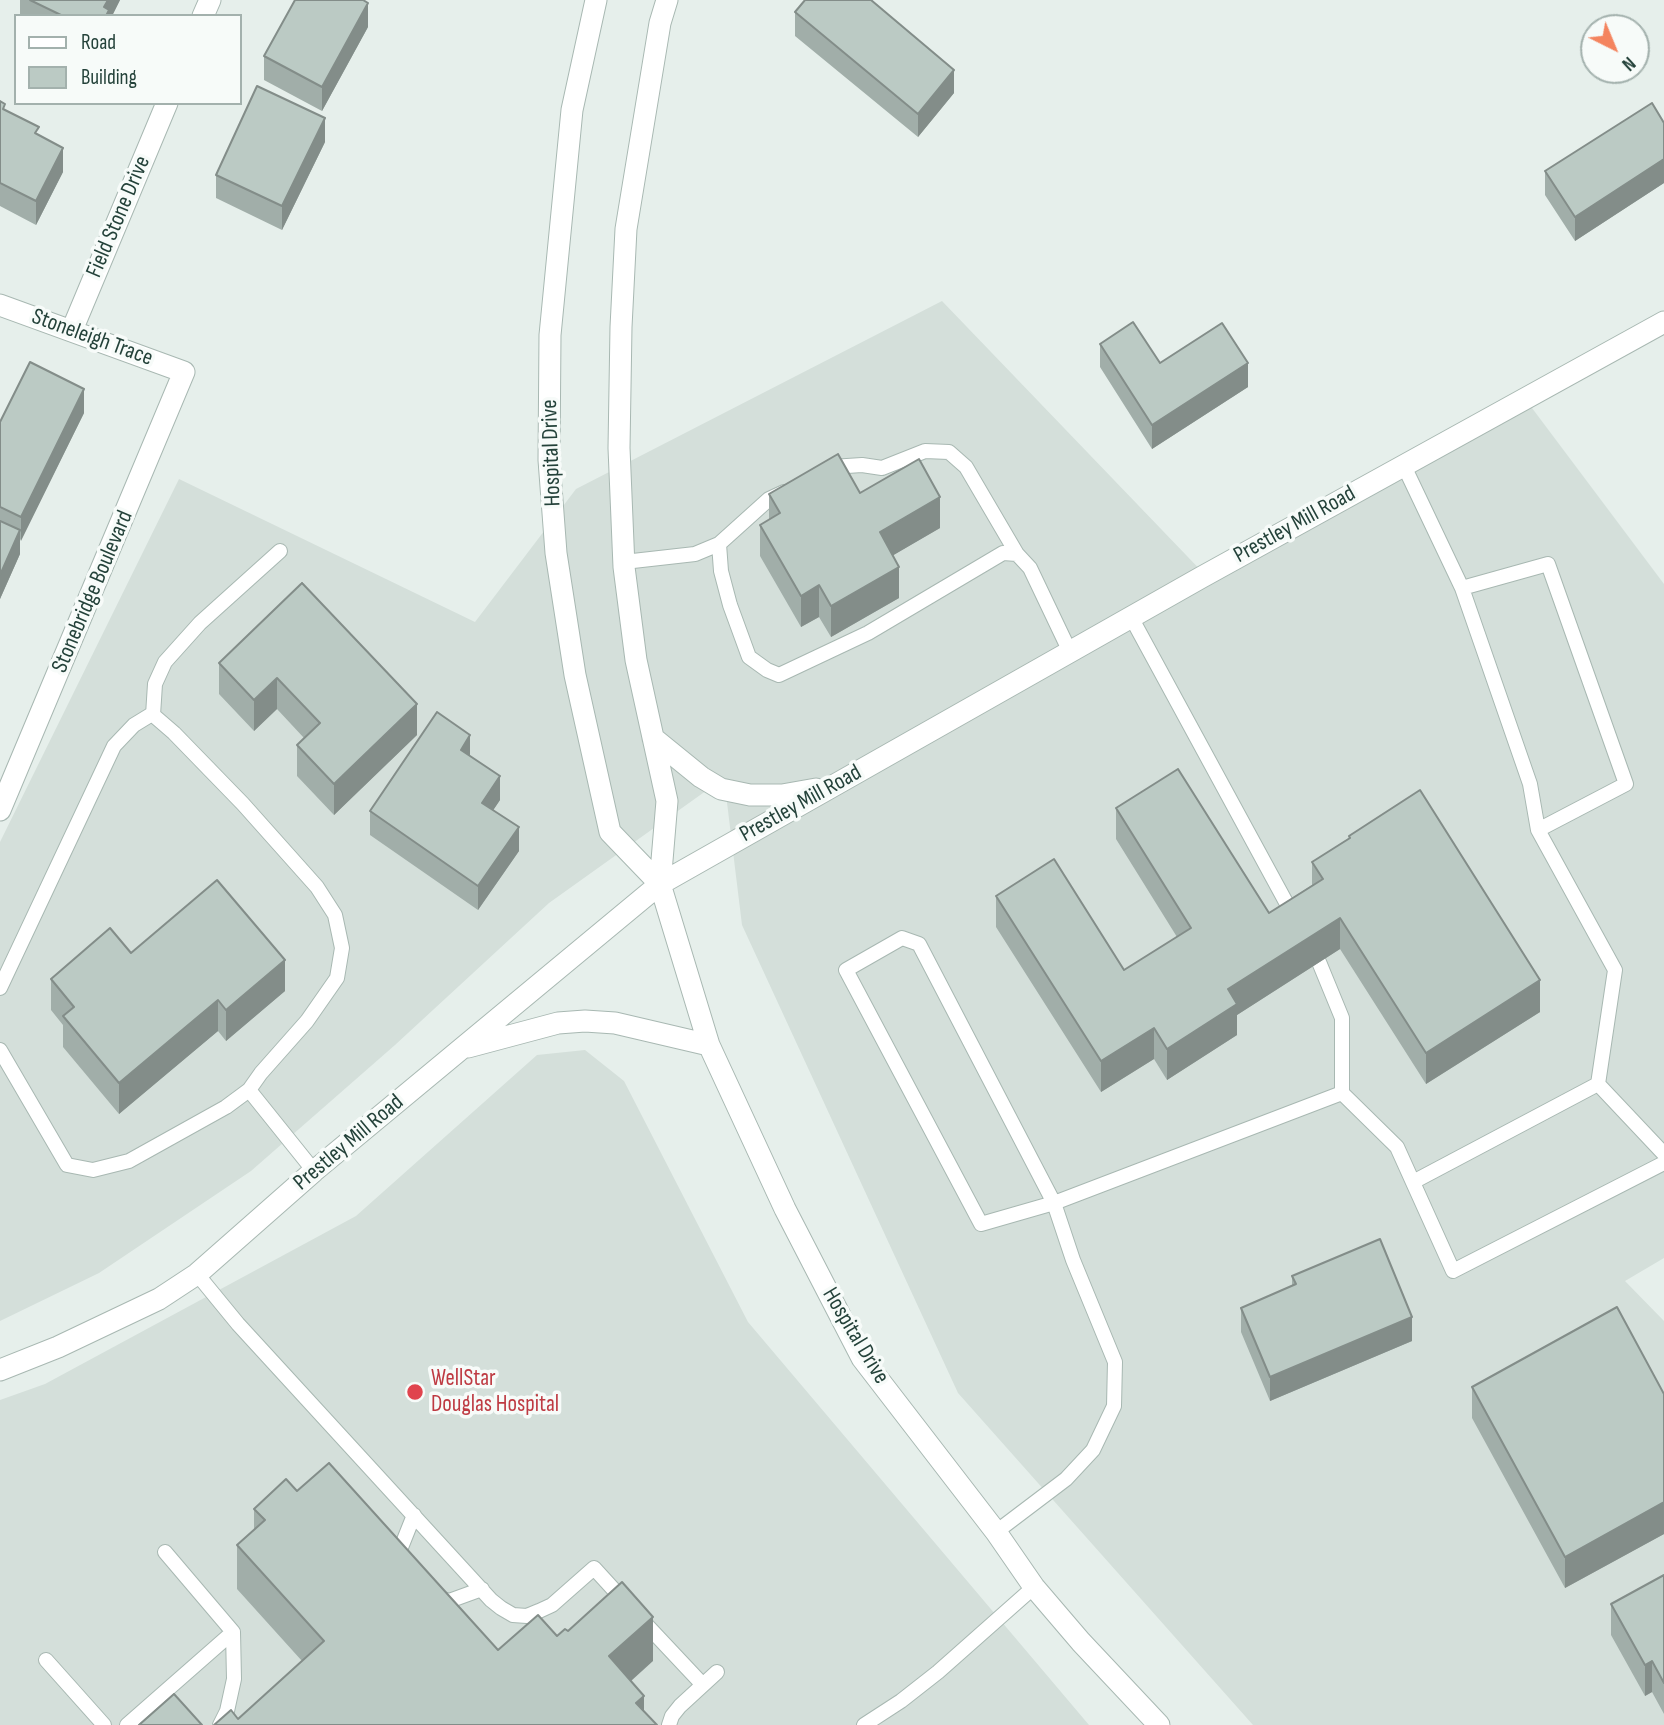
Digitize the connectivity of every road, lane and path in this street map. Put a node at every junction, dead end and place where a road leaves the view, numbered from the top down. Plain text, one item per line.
1 (596, 0) edge
2 (667, 0) edge
3 (166, 105) edge
4 (0, 305) edge
5 (1664, 322) edge
6 (72, 330) junction
7 (184, 372) joint
8 (1404, 466) junction
9 (819, 474) edge
10 (794, 486) edge
11 (719, 544) junction
12 (281, 551) dead end
13 (1017, 554) junction
14 (624, 562) junction
15 (1462, 588) junction
16 (1131, 617) junction
17 (1070, 652) junction
18 (153, 715) junction
19 (653, 738) junction
20 (7, 776) edge
21 (832, 786) junction
22 (0, 810) edge
23 (1538, 830) junction
24 (660, 884) junction
25 (1298, 925) edge
26 (1319, 962) edge
27 (0, 988) edge
28 (709, 1045) junction
29 (462, 1048) junction
30 (0, 1050) edge
31 (1598, 1084) junction
32 (249, 1090) junction
33 (1342, 1093) junction
34 (1664, 1154) edge
35 (1664, 1163) edge
36 (314, 1171) junction
37 (1413, 1182) junction
38 (1054, 1203) junction
39 (197, 1274) junction
40 (0, 1370) edge
41 (414, 1515) junction
42 (996, 1532) junction
43 (164, 1552) dead end
44 (404, 1563) edge
45 (1034, 1587) junction
46 (482, 1589) junction
47 (434, 1596) edge
48 (233, 1632) junction
49 (46, 1660) dead end
50 (717, 1672) dead end
51 (703, 1685) junction
52 (104, 1725) edge
53 (127, 1725) edge
54 (220, 1725) edge
55 (669, 1725) edge
56 (864, 1725) edge
57 (1159, 1725) edge

1 - 24 street, Hospital Drive
2 - 14 street, Hospital Drive
3 - 6 street, Field Stone Drive
4 - 6 street, Stoneleigh Trace
5 - 8 street, Prestley Mill Road
6 - 7 street, Stoneleigh Trace
7 - 20 street, Stonebridge Boulevard
8 - 15 lane
8 - 16 street, Prestley Mill Road
9 - 13 lane
10 - 11 lane
11 - 13 lane
11 - 14 lane
12 - 18 lane
13 - 17 lane
14 - 19 street, Hospital Drive
15 - 23 lane
15 - 23 lane
16 - 17 street, Prestley Mill Road
16 - 25 lane
17 - 21 street, Prestley Mill Road
18 - 27 lane
18 - 32 lane
19 - 21 street
19 - 24 street, Hospital Drive
20 - 22 street, Stonebridge Boulevard
21 - 24 street, Prestley Mill Road
23 - 31 lane
24 - 28 street, Hospital Drive
24 - 29 street, Prestley Mill Road
26 - 33 lane
28 - 29 street
28 - 42 street, Hospital Drive
29 - 36 street, Prestley Mill Road
30 - 32 lane
31 - 34 lane
31 - 37 lane
32 - 36 lane
33 - 37 lane
33 - 38 lane
35 - 37 lane
36 - 39 street, Prestley Mill Road
38 - 38 lane
38 - 42 lane
39 - 40 street, Prestley Mill Road
39 - 41 lane
41 - 44 lane
41 - 46 lane
42 - 45 street, Hospital Drive
43 - 48 lane
45 - 56 lane
45 - 57 street, Hospital Drive
46 - 47 lane
46 - 51 lane
48 - 53 lane
48 - 54 lane
49 - 52 lane
50 - 51 lane
51 - 55 lane

